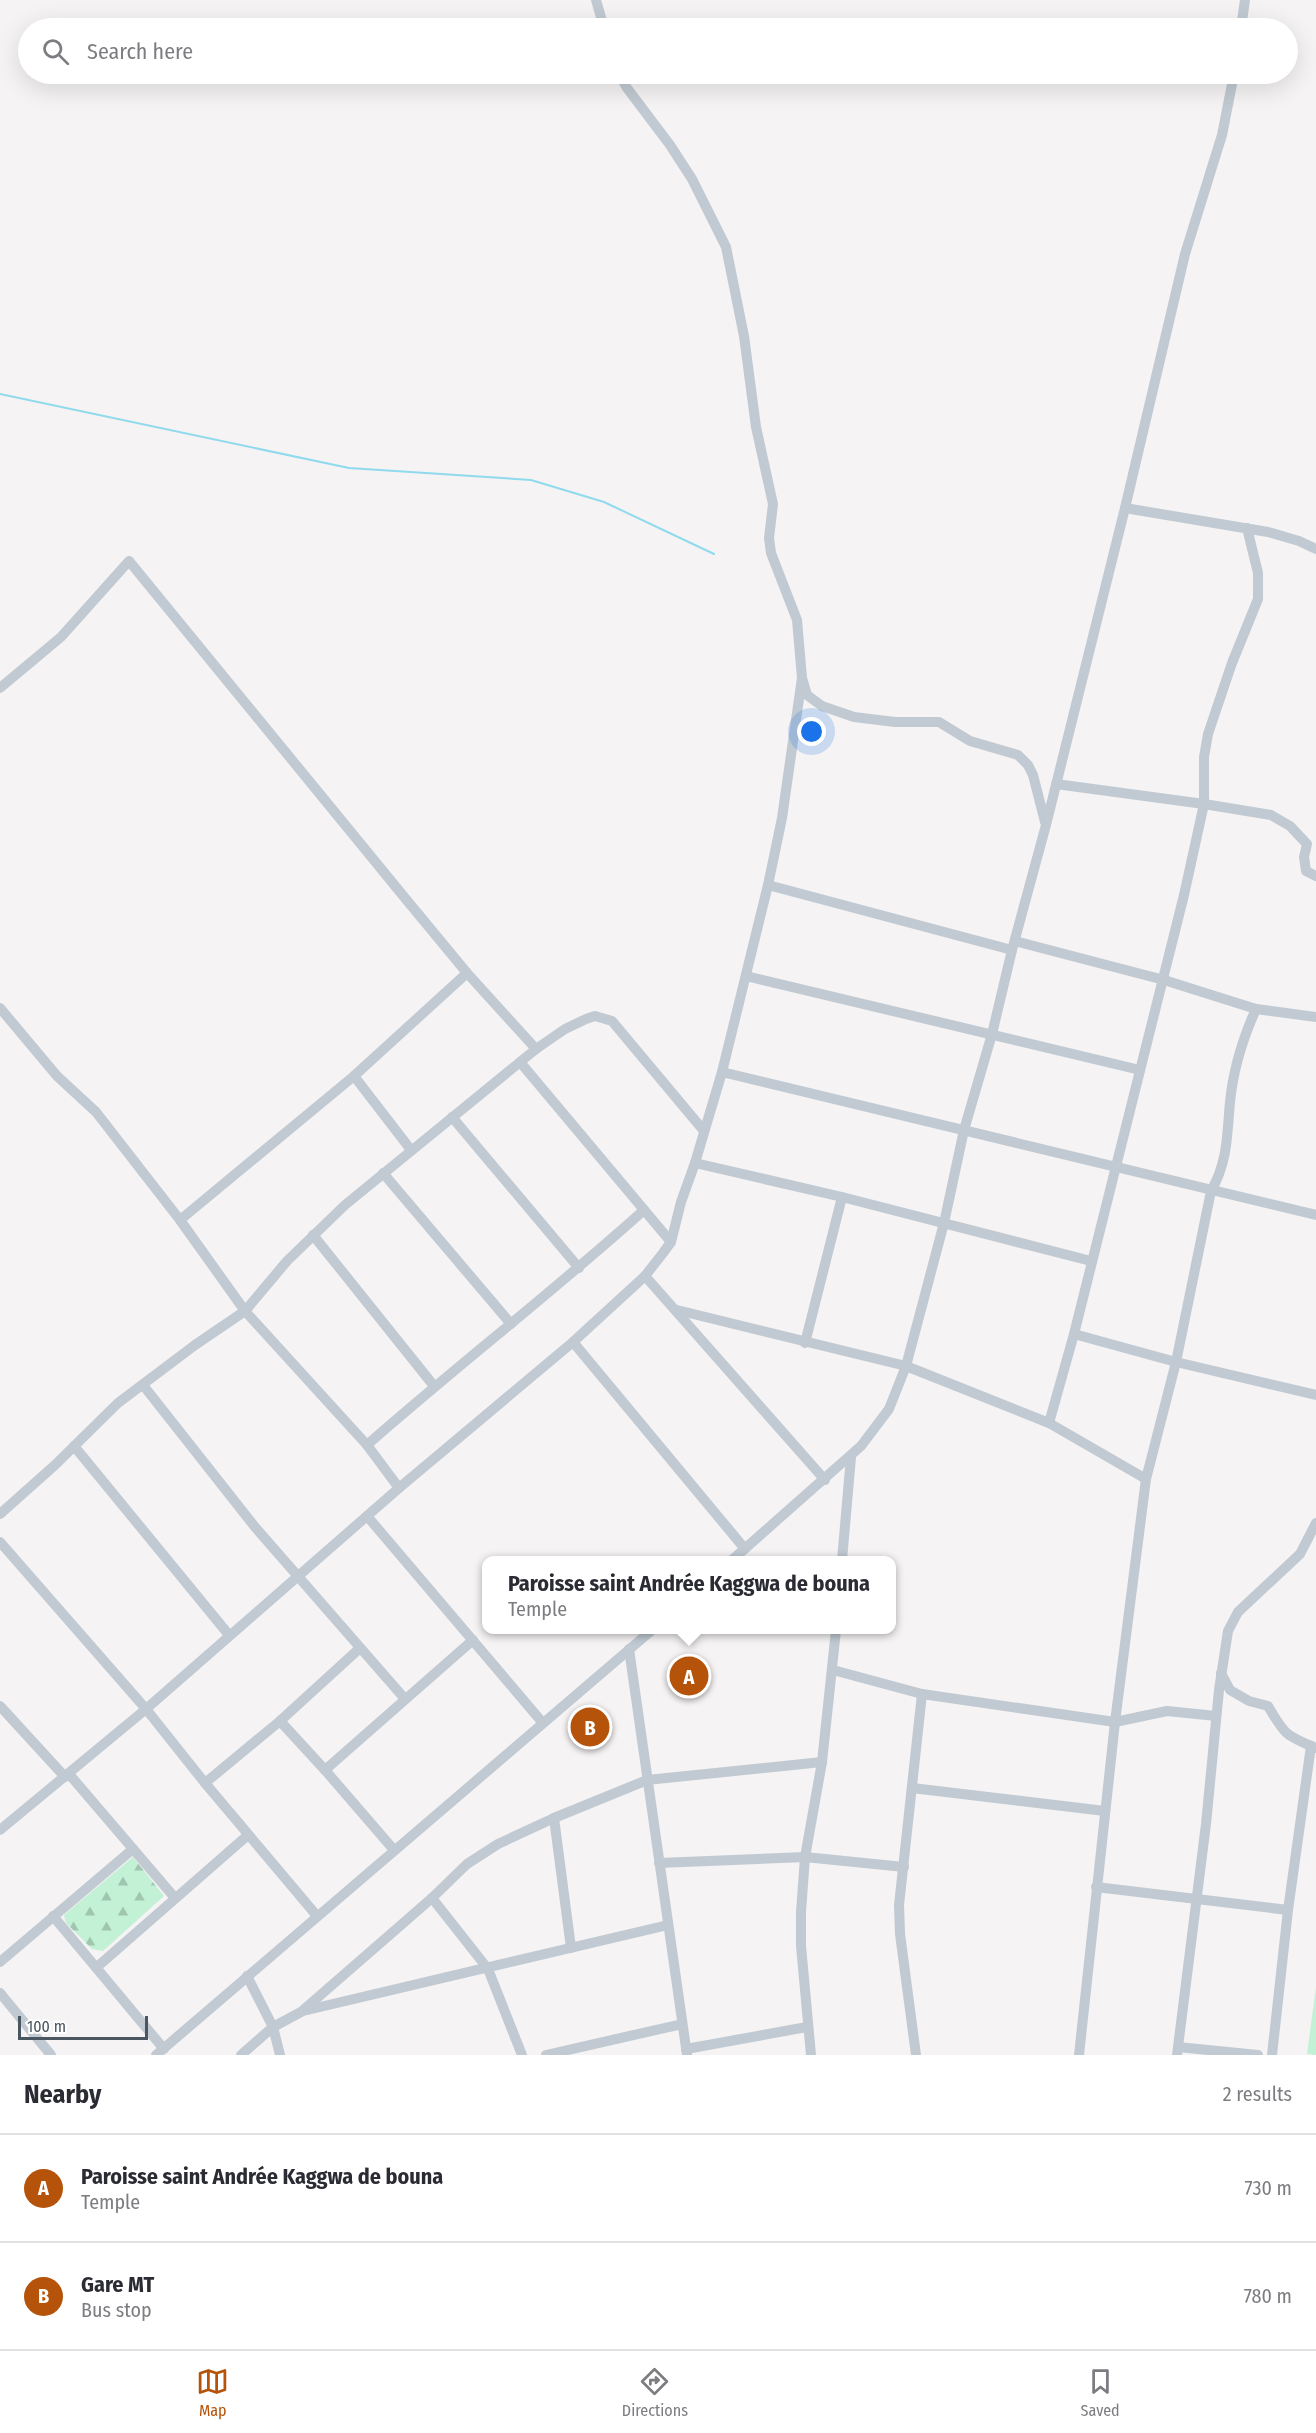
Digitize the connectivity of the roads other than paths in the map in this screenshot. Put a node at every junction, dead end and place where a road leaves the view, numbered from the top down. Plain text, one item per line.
1 (596, 0) edge
2 (1245, 0) edge
3 (601, 18) edge
4 (1242, 18) edge
5 (625, 84) edge
6 (1232, 84) edge
7 (1125, 508) junction
8 (1247, 528) junction
9 (1316, 549) edge
10 (802, 678) junction
11 (0, 688) edge
12 (1056, 784) junction
13 (1204, 804) junction
14 (1046, 825) junction
15 (1316, 876) edge
16 (768, 885) junction
17 (1013, 945) junction
18 (467, 973) junction
19 (746, 976) junction
20 (1164, 980) junction
21 (0, 1008) edge
22 (1256, 1009) junction
23 (1316, 1017) edge
24 (993, 1034) junction
25 (536, 1049) junction
26 (520, 1062) junction
27 (1140, 1070) junction
28 (722, 1072) junction
29 (354, 1076) junction
30 (452, 1118) junction
31 (964, 1130) junction
32 (704, 1131) junction
33 (411, 1150) junction
34 (695, 1163) junction
35 (1114, 1167) junction
36 (383, 1173) junction
37 (1211, 1191) junction
38 (842, 1197) junction
39 (644, 1210) junction
40 (1316, 1215) edge
41 (180, 1220) junction
42 (944, 1223) junction
43 (313, 1235) junction
44 (671, 1242) junction
45 (1091, 1261) junction
46 (579, 1268) junction
47 (645, 1276) junction
48 (677, 1310) junction
49 (245, 1311) junction
50 (511, 1324) junction
51 (1074, 1334) junction
52 (573, 1342) junction
53 (805, 1343) junction
54 (1176, 1362) junction
55 (906, 1366) junction
56 (143, 1385) junction
57 (434, 1386) junction
58 (1316, 1395) edge
59 (1049, 1423) junction
60 (367, 1445) junction
61 (74, 1446) junction
62 (850, 1457) junction
63 (1146, 1479) junction
64 (825, 1480) junction
65 (399, 1488) junction
66 (0, 1514) edge
67 (367, 1516) junction
68 (1316, 1524) edge
69 (0, 1542) edge
70 (745, 1549) junction
71 (737, 1556) edge
72 (842, 1556) edge
73 (298, 1578) junction
74 (646, 1634) edge
75 (836, 1634) edge
76 (229, 1635) junction
77 (473, 1640) junction
78 (360, 1648) junction
79 (629, 1649) junction
80 (833, 1670) junction
81 (1221, 1673) junction
82 (922, 1694) junction
83 (405, 1699) junction
84 (0, 1706) edge
85 (146, 1709) junction
86 (1216, 1716) junction
87 (280, 1721) junction
88 (542, 1722) junction
89 (1115, 1722) junction
90 (1314, 1747) edge
91 (822, 1762) junction
92 (325, 1770) junction
93 (67, 1775) junction
94 (647, 1780) junction
95 (205, 1783) junction
96 (912, 1788) junction
97 (1105, 1811) junction
98 (554, 1818) junction
99 (0, 1830) edge
100 (248, 1835) junction
101 (133, 1849) junction
102 (394, 1850) junction
103 (805, 1857) junction
104 (659, 1863) junction
105 (904, 1867) junction
106 (1096, 1887) junction
107 (175, 1898) junction
108 (432, 1898) junction
109 (1197, 1899) junction
110 (1288, 1910) junction
111 (54, 1916) junction
112 (317, 1916) junction
113 (668, 1925) junction
114 (571, 1948) junction
115 (0, 1962) edge
116 (97, 1967) junction
117 (488, 1969) junction
118 (247, 1976) junction
119 (0, 1993) edge
120 (301, 2012) junction
121 (682, 2024) junction
122 (273, 2026) junction
123 (807, 2026) junction
124 (1178, 2051) edge
125 (160, 2052) edge
126 (573, 2052) edge
127 (686, 2052) edge
128 (51, 2055) edge
129 (241, 2055) edge
130 (280, 2055) edge
131 (522, 2055) edge
132 (546, 2055) edge
133 (811, 2055) edge
134 (916, 2055) edge
135 (1079, 2055) edge
136 (1258, 2055) edge
137 (1272, 2055) edge

1 - 3 street
2 - 4 street
5 - 10 street
6 - 7 street
7 - 8 street
7 - 12 street
8 - 9 street
8 - 13 street
10 - 14 street
10 - 16 street
11 - 18 street
12 - 13 street
12 - 14 street
13 - 15 street
13 - 20 street
14 - 17 street
16 - 17 street
16 - 19 street
17 - 20 street
17 - 24 street
18 - 25 street
18 - 29 street
19 - 24 street
19 - 28 street
20 - 22 street
20 - 27 street
21 - 41 street
22 - 23 street
22 - 37 street
24 - 27 street
24 - 31 street
25 - 26 street
25 - 32 street
26 - 30 street
26 - 39 street
27 - 35 street
28 - 31 street
28 - 32 street
29 - 33 street
29 - 41 street
30 - 33 street
30 - 46 street
31 - 35 street
31 - 42 street
32 - 34 street
33 - 36 street
34 - 38 street
34 - 44 street
35 - 37 street
35 - 45 street
36 - 43 street
36 - 50 street
37 - 40 street
37 - 54 street
38 - 42 street
38 - 53 street
39 - 44 street
39 - 46 street
41 - 49 street
42 - 45 street
42 - 55 street
43 - 49 street
43 - 57 street
44 - 47 street
45 - 51 street
46 - 50 street
47 - 48 street
47 - 52 street
48 - 53 street
48 - 64 street
49 - 56 street
49 - 60 street
50 - 57 street
51 - 54 street
51 - 59 street
52 - 65 street
52 - 70 street
53 - 55 street
54 - 58 street
54 - 63 street
55 - 59 street
55 - 62 street
56 - 61 street
56 - 73 street
57 - 60 street
59 - 63 street
60 - 65 street
61 - 66 street
61 - 76 street
62 - 64 street
62 - 72 street
63 - 89 street
64 - 70 street
65 - 67 street
67 - 73 street
67 - 77 street
68 - 81 street
69 - 85 street
70 - 71 street
73 - 76 street
73 - 78 street
74 - 79 street
75 - 80 street
76 - 85 street
77 - 83 street
77 - 88 street
78 - 83 street
78 - 87 street
79 - 88 street
79 - 94 street
80 - 82 street
80 - 91 street
81 - 86 street
81 - 90 street
82 - 89 street
82 - 96 street
83 - 92 street
84 - 93 street
85 - 93 street
85 - 95 street
86 - 89 street
86 - 109 street
87 - 92 street
87 - 95 street
88 - 102 street
89 - 97 street
90 - 110 street
91 - 94 street
91 - 103 street
92 - 102 street
93 - 99 street
93 - 101 street
94 - 98 street
94 - 104 street
95 - 100 street
96 - 97 street
96 - 105 street
97 - 106 street
98 - 108 street
98 - 114 street
100 - 107 street
100 - 112 street
101 - 107 street
101 - 111 street
102 - 112 street
103 - 104 street
103 - 105 street
103 - 123 street
104 - 113 street
105 - 134 street
106 - 109 street
106 - 135 street
107 - 116 street
108 - 117 street
108 - 120 street
109 - 110 street
109 - 124 street
110 - 137 street
111 - 115 street
111 - 116 street
112 - 118 street
113 - 114 street
113 - 121 street
114 - 117 street
116 - 125 street
117 - 120 street
117 - 131 street
118 - 122 street
118 - 125 street
119 - 128 street
120 - 122 street
121 - 126 street
121 - 127 street
122 - 129 street
122 - 130 street
123 - 127 street
123 - 133 street
124 - 136 street
126 - 132 street

